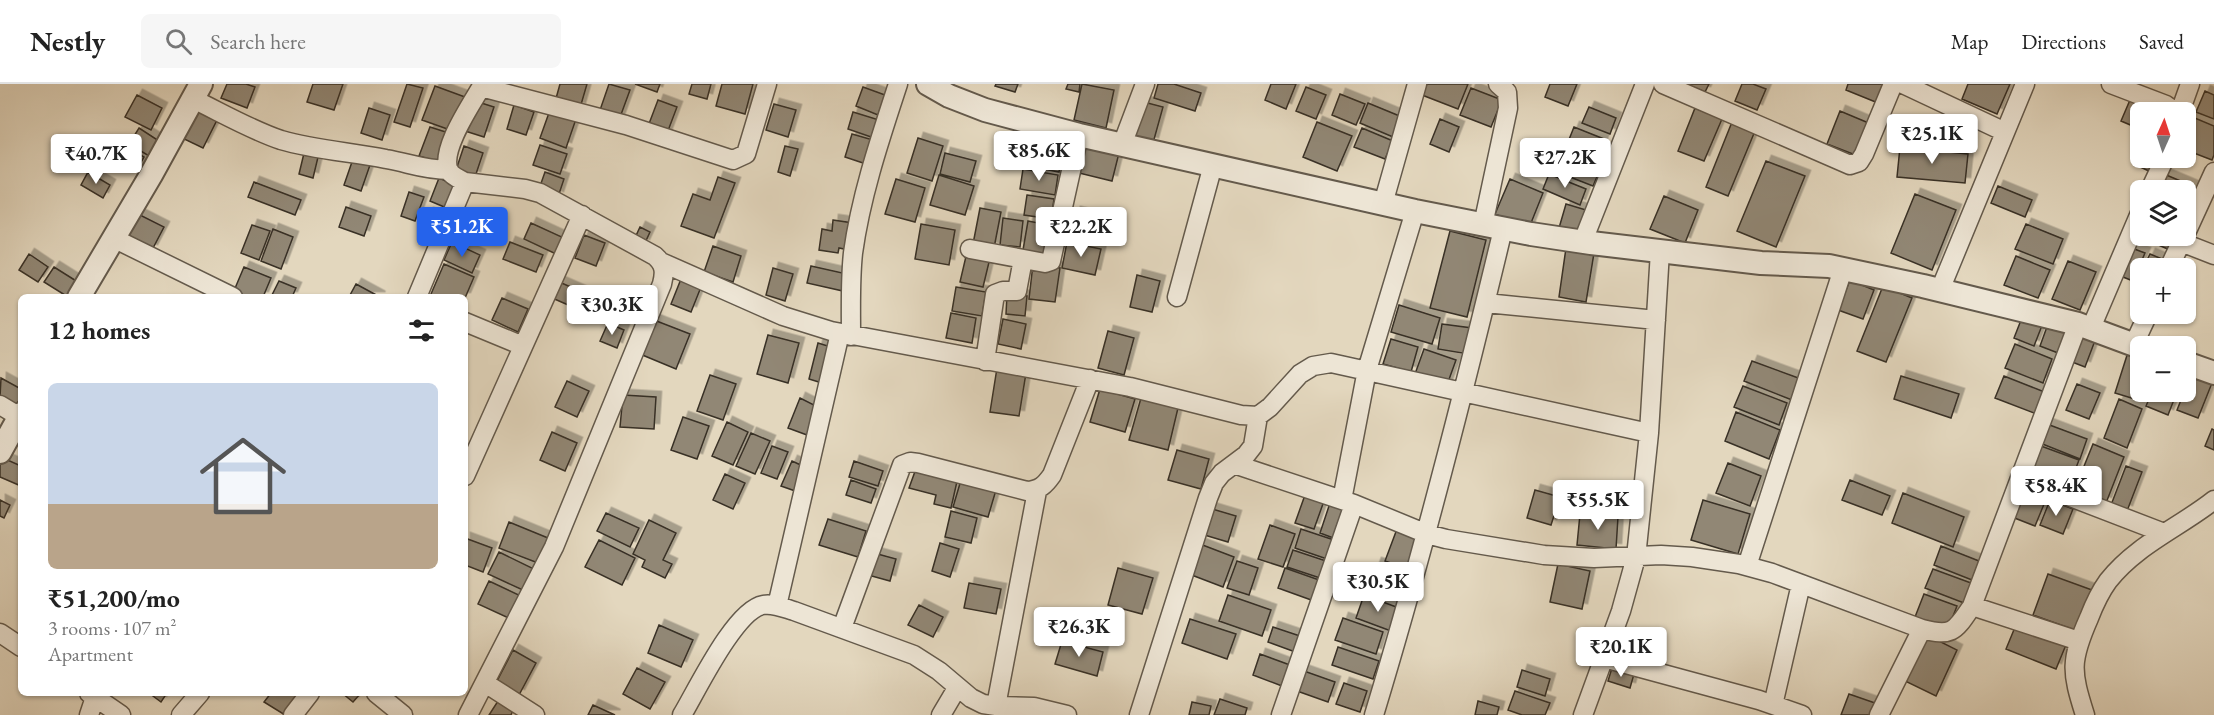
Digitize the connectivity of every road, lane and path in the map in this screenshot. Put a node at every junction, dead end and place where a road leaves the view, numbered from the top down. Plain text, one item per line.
1 (767, 84) edge
2 (898, 84) edge
3 (928, 84) edge
4 (1145, 84) edge
5 (1417, 84) edge
6 (1498, 84) edge
7 (1645, 84) edge
8 (1663, 84) edge
9 (1893, 84) edge
10 (1903, 84) edge
11 (2025, 84) edge
12 (2111, 84) edge
13 (2190, 84) edge
14 (482, 85) edge
15 (197, 91) edge
16 (2158, 102) edge
17 (2182, 102) edge
18 (2006, 132) junction
19 (1079, 135) junction
20 (1122, 144) junction
21 (1213, 165) junction
22 (449, 170) junction
23 (2214, 172) edge
24 (465, 182) junction
25 (1383, 204) junction
26 (1415, 211) junction
27 (2196, 211) edge
28 (582, 215) junction
29 (1493, 227) junction
30 (2130, 233) edge
31 (113, 238) junction
32 (1583, 241) junction
33 (2196, 244) edge
34 (970, 249) dead end
35 (1660, 251) junction
36 (2214, 255) edge
37 (1023, 259) junction
38 (662, 262) junction
39 (1843, 269) junction
40 (1940, 290) junction
41 (81, 294) edge
42 (227, 294) edge
43 (418, 294) edge
44 (1177, 297) dead end
45 (1486, 303) junction
46 (1656, 320) junction
47 (468, 323) edge
48 (2084, 326) junction
49 (846, 335) junction
50 (2130, 342) edge
51 (523, 346) junction
52 (985, 361) junction
53 (2196, 365) edge
54 (2212, 367) edge
55 (1367, 370) junction
56 (1090, 379) junction
57 (1465, 392) junction
58 (0, 405) edge
59 (18, 415) edge
60 (1258, 416) junction
61 (18, 420) edge
62 (1649, 433) junction
63 (0, 452) edge
64 (1234, 464) junction
65 (468, 469) edge
66 (2021, 478) junction
67 (1037, 490) junction
68 (2214, 500) edge
69 (1348, 502) junction
70 (2206, 515) edge
71 (2164, 533) junction
72 (1426, 534) junction
73 (1636, 557) junction
74 (1747, 566) junction
75 (1801, 584) junction
76 (777, 606) junction
77 (1972, 606) junction
78 (842, 628) junction
79 (1922, 629) junction
80 (0, 633) edge
81 (2079, 641) junction
82 (18, 645) edge
83 (1604, 658) junction
84 (485, 683) junction
85 (957, 688) junction
86 (92, 696) edge
87 (93, 696) edge
88 (197, 696) edge
89 (308, 696) edge
90 (380, 696) edge
91 (1773, 705) junction
92 (996, 706) junction
93 (88, 715) edge
94 (121, 715) edge
95 (181, 715) edge
96 (293, 715) edge
97 (403, 715) edge
98 (468, 715) edge
99 (535, 715) edge
100 (682, 715) edge
101 (941, 715) edge
102 (1067, 715) edge
103 (1139, 715) edge
104 (1281, 715) edge
105 (1374, 715) edge
106 (1583, 715) edge
107 (1803, 715) edge
108 (1879, 715) edge
109 (2085, 715) edge

1 - 14 street
2 - 49 street
3 - 19 street
4 - 20 street
5 - 25 street
6 - 29 street
7 - 32 street
8 - 9 street
10 - 18 street
11 - 18 street
12 - 16 street
13 - 17 street
14 - 22 street
15 - 22 street
15 - 31 street
18 - 40 street
19 - 20 street
19 - 37 street
20 - 21 street
21 - 25 street
21 - 44 street
22 - 24 street
23 - 27 street
24 - 28 street
24 - 43 street
25 - 26 street
26 - 29 street
26 - 55 street
28 - 38 street
28 - 51 street
29 - 32 street
29 - 45 street
30 - 48 street
31 - 41 street
31 - 42 street
32 - 35 street
33 - 36 street
34 - 37 street
35 - 39 street
35 - 46 street
37 - 52 street
38 - 49 street
38 - 84 street
39 - 40 street
39 - 74 street
40 - 48 street
45 - 46 street
45 - 57 street
46 - 62 street
47 - 51 street
48 - 50 street
48 - 66 street
49 - 52 street
49 - 76 street
51 - 65 street
52 - 56 street
53 - 54 street
55 - 57 street
55 - 60 street
55 - 69 street
56 - 60 street
56 - 67 street
57 - 62 street
57 - 72 street
58 - 59 street
60 - 64 street
61 - 63 street
62 - 73 street
64 - 69 street
64 - 103 street
66 - 71 street
66 - 77 street
67 - 78 street
67 - 92 street
68 - 70 street
69 - 72 street
69 - 104 street
70 - 71 street
71 - 81 street
72 - 73 street
72 - 105 street
73 - 74 street
73 - 83 street
74 - 75 street
75 - 79 street
75 - 91 street
76 - 78 street
76 - 100 street
77 - 79 street
77 - 81 street
78 - 85 street
79 - 108 street
80 - 82 street
81 - 109 street
83 - 91 street
83 - 106 street
84 - 98 street
84 - 99 street
85 - 92 street
85 - 101 street
86 - 93 street
87 - 94 street
88 - 95 street
89 - 96 street
90 - 97 street
91 - 107 street
92 - 102 street

